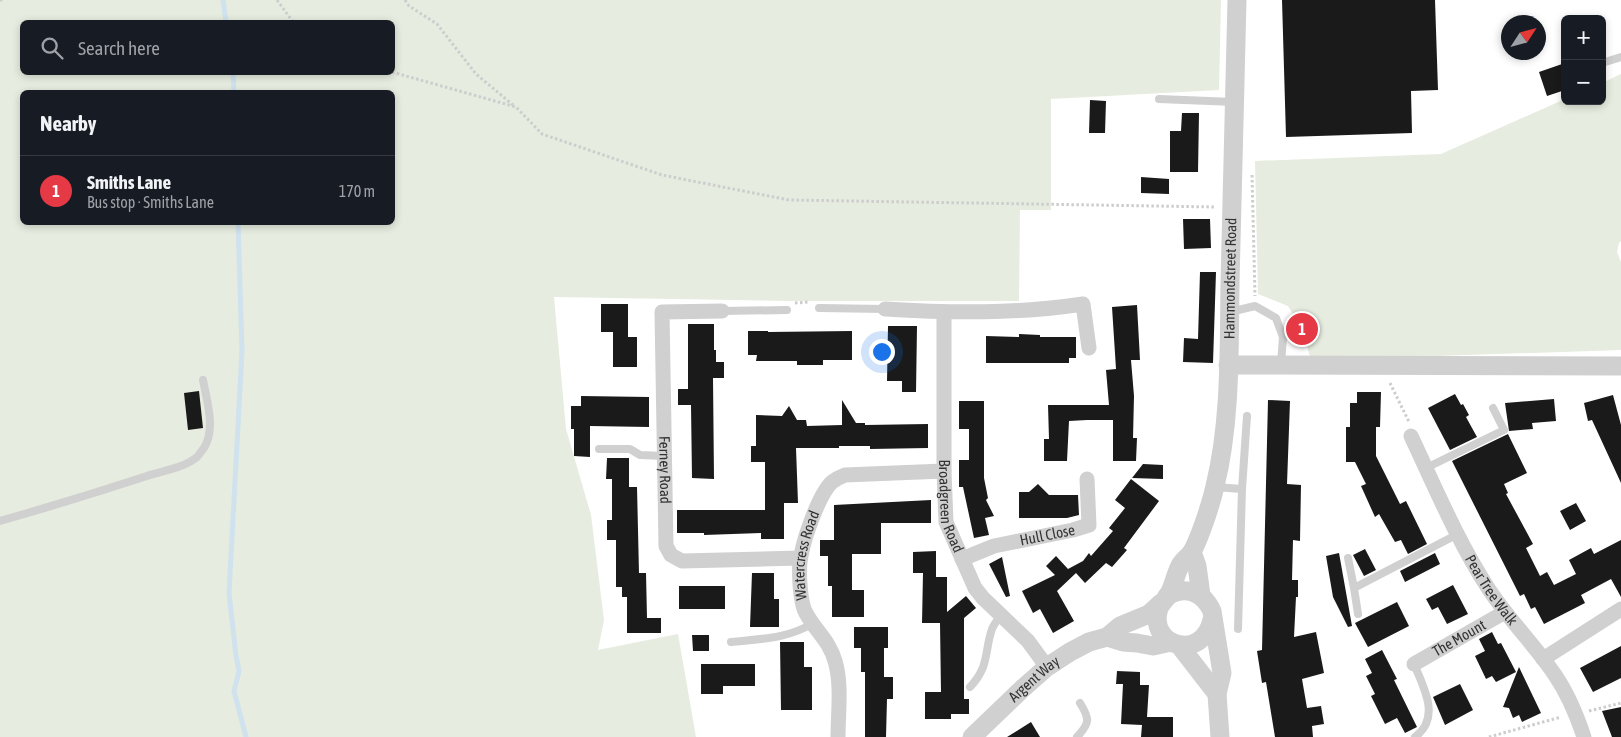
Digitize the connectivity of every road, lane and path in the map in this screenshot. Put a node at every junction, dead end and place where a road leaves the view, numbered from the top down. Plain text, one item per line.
1 (0, 0) edge
2 (5, 0) edge
3 (277, 0) edge
4 (405, 0) edge
5 (1237, 0) edge
6 (292, 20) edge
7 (1621, 56) edge
8 (1606, 62) edge
9 (395, 73) edge
10 (1159, 99) dead end
11 (1234, 102) junction
12 (516, 107) junction
13 (1232, 207) junction
14 (819, 308) joint
15 (885, 309) joint
16 (787, 310) joint
17 (722, 311) joint
18 (1230, 312) junction
19 (944, 313) junction
20 (1089, 348) dead end
21 (1281, 364) junction
22 (1228, 365) junction
23 (1384, 365) junction
24 (1621, 366) edge
25 (203, 380) dead end
26 (1493, 408) dead end
27 (1247, 416) dead end
28 (1410, 436) joint
29 (599, 449) dead end
30 (664, 456) junction
31 (1426, 468) junction
32 (944, 471) junction
33 (1087, 479) dead end
34 (1215, 487) junction
35 (1242, 489) junction
36 (0, 521) edge
37 (1458, 534) junction
38 (1192, 552) junction
39 (800, 558) junction
40 (1348, 558) dead end
41 (962, 559) junction
42 (1354, 588) junction
43 (1201, 596) junction
44 (1164, 600) junction
45 (1621, 610) edge
46 (1506, 612) junction
47 (1358, 614) dead end
48 (1000, 615) junction
49 (1212, 620) junction
50 (813, 623) junction
51 (1238, 629) dead end
52 (1107, 637) junction
53 (731, 642) dead end
54 (1175, 643) junction
55 (1543, 659) junction
56 (1414, 664) joint
57 (1048, 667) junction
58 (970, 687) dead end
59 (1216, 694) junction
60 (1080, 703) dead end
61 (1621, 703) edge
62 (1582, 731) edge
63 (838, 737) edge
64 (972, 737) edge
65 (1077, 737) edge
66 (1220, 737) edge
67 (1415, 737) edge
68 (1489, 737) edge

1 - 2 path
3 - 6 path
4 - 12 path
5 - 11 street, Hammondstreet Road
7 - 8 lane
9 - 12 path
10 - 11 lane
11 - 13 street, Hammondstreet Road
12 - 13 path
13 - 18 street, Hammondstreet Road
14 - 15 lane
14 - 16 path
15 - 19 street
16 - 17 lane
17 - 30 street, Ferney Road
18 - 21 lane
18 - 22 street, Hammondstreet Road
19 - 20 street
19 - 32 street, Broadgreen Road
21 - 22 street
21 - 23 street
22 - 34 street, Hammondstreet Road
23 - 24 street
23 - 28 path
25 - 36 lane
26 - 31 lane
27 - 35 lane
28 - 31 street, Pear Tree Walk
29 - 30 lane
30 - 39 street, Ferney Road
31 - 37 street, Pear Tree Walk
32 - 39 street, Watercress Road
32 - 41 street, Broadgreen Road
33 - 41 street, Hull Close
34 - 35 lane
34 - 38 street, Hammondstreet Road
35 - 51 lane
37 - 42 lane
37 - 46 street, Pear Tree Walk
38 - 43 street
38 - 44 street, Hammondstreet Road
39 - 50 street, Watercress Road
40 - 42 lane
41 - 48 street, Broadgreen Road
42 - 47 lane
43 - 44 street
43 - 49 street
44 - 52 street, Argent Way
44 - 54 street, Hammondstreet Road
45 - 55 street
46 - 55 street, Pear Tree Walk
46 - 56 street, The Mount
48 - 57 street, Broadgreen Road
48 - 58 lane
49 - 54 street
49 - 59 street
50 - 53 lane
50 - 63 street, Watercress Road
52 - 54 street
52 - 57 street, Argent Way
54 - 59 street, Hammondstreet Road
55 - 62 street, Pear Tree Walk
56 - 67 lane
57 - 64 street, Argent Way
59 - 66 street
60 - 65 lane
61 - 62 path
62 - 68 path

